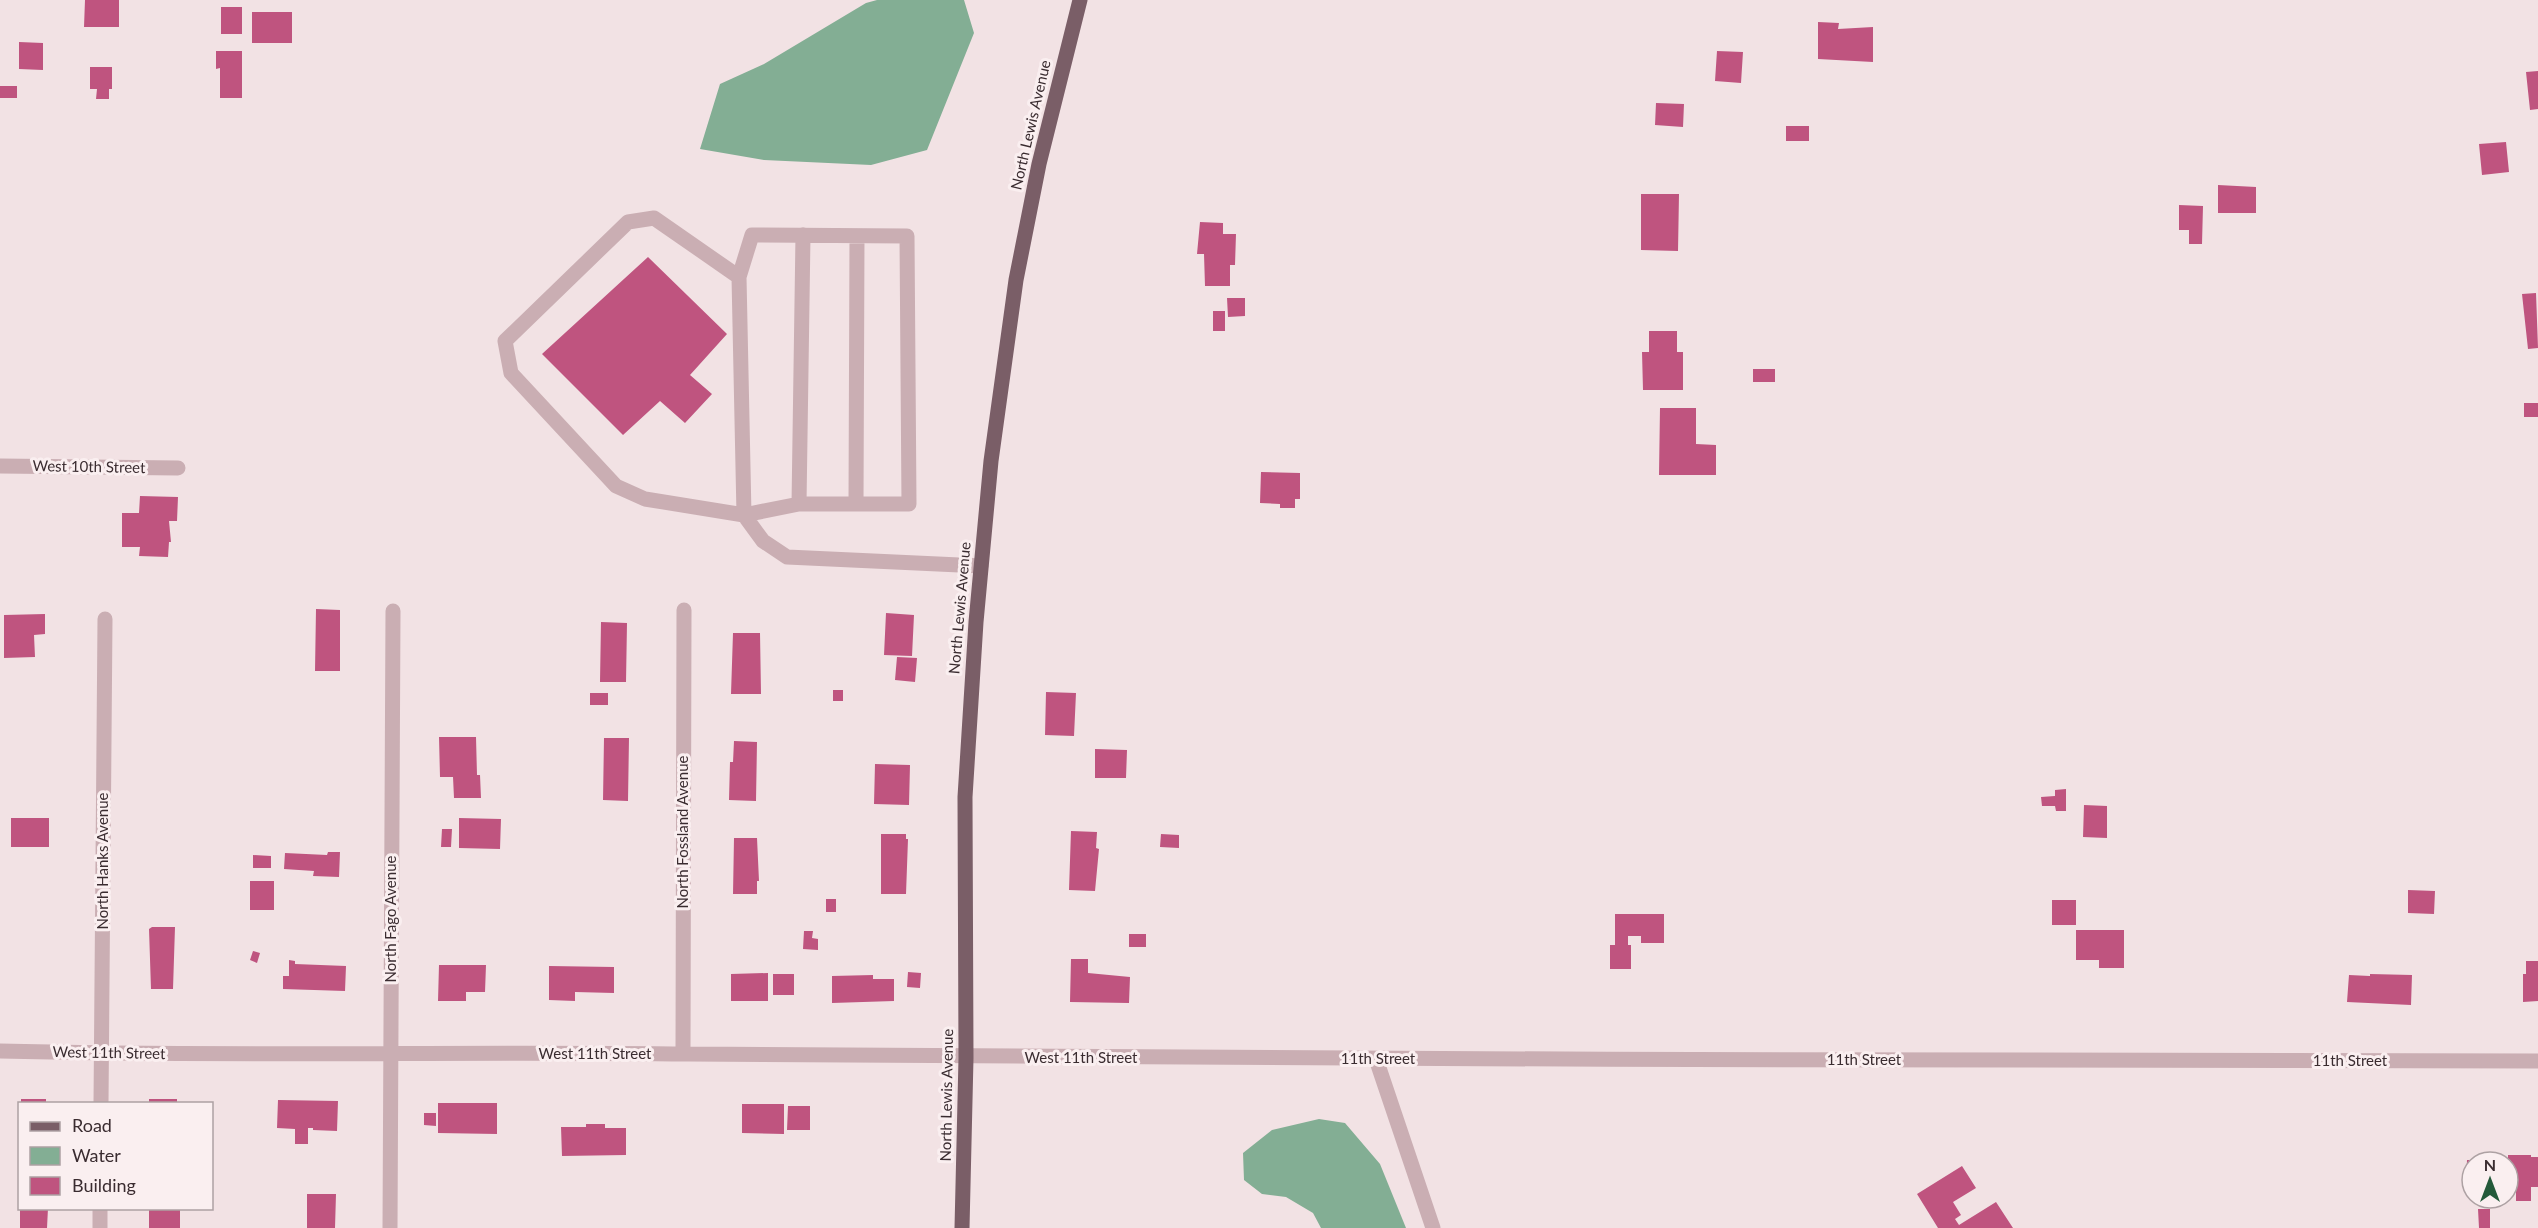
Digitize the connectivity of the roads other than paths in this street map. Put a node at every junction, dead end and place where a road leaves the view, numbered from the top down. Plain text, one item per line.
1 (1080, 0) edge
2 (803, 235) junction
3 (857, 236) junction
4 (739, 278) junction
5 (0, 466) edge
6 (178, 468) dead end
7 (799, 504) junction
8 (856, 504) junction
9 (744, 515) junction
10 (981, 566) junction
11 (684, 610) dead end
12 (393, 611) dead end
13 (105, 619) dead end
14 (0, 1051) edge
15 (390, 1053) junction
16 (102, 1054) junction
17 (683, 1054) junction
18 (966, 1058) junction
19 (1190, 1058) joint
20 (1376, 1059) junction
21 (2538, 1061) edge
22 (101, 1102) edge
23 (100, 1210) edge
24 (100, 1228) edge
25 (390, 1228) edge
26 (962, 1228) edge
27 (1434, 1228) edge

1 - 10 main road, North Lewis Avenue
2 - 3 street
2 - 4 street
2 - 7 street
3 - 8 street
3 - 8 street
4 - 9 street
4 - 9 street
5 - 6 street, West 10th Street
7 - 8 street
7 - 9 street
9 - 10 street
10 - 18 main road, North Lewis Avenue
11 - 17 street, North Fossland Avenue
12 - 15 street, North Fago Avenue
13 - 16 street, North Hanks Avenue
14 - 16 street, West 11th Street
15 - 16 street, West 11th Street
15 - 17 street, West 11th Street
15 - 25 street, North Fago Avenue
16 - 22 street, North Hanks Avenue
17 - 18 street, West 11th Street
18 - 19 street, West 11th Street
18 - 26 main road, North Lewis Avenue
19 - 20 street, 11th Street
20 - 21 street, 11th Street
20 - 27 street
23 - 24 street

